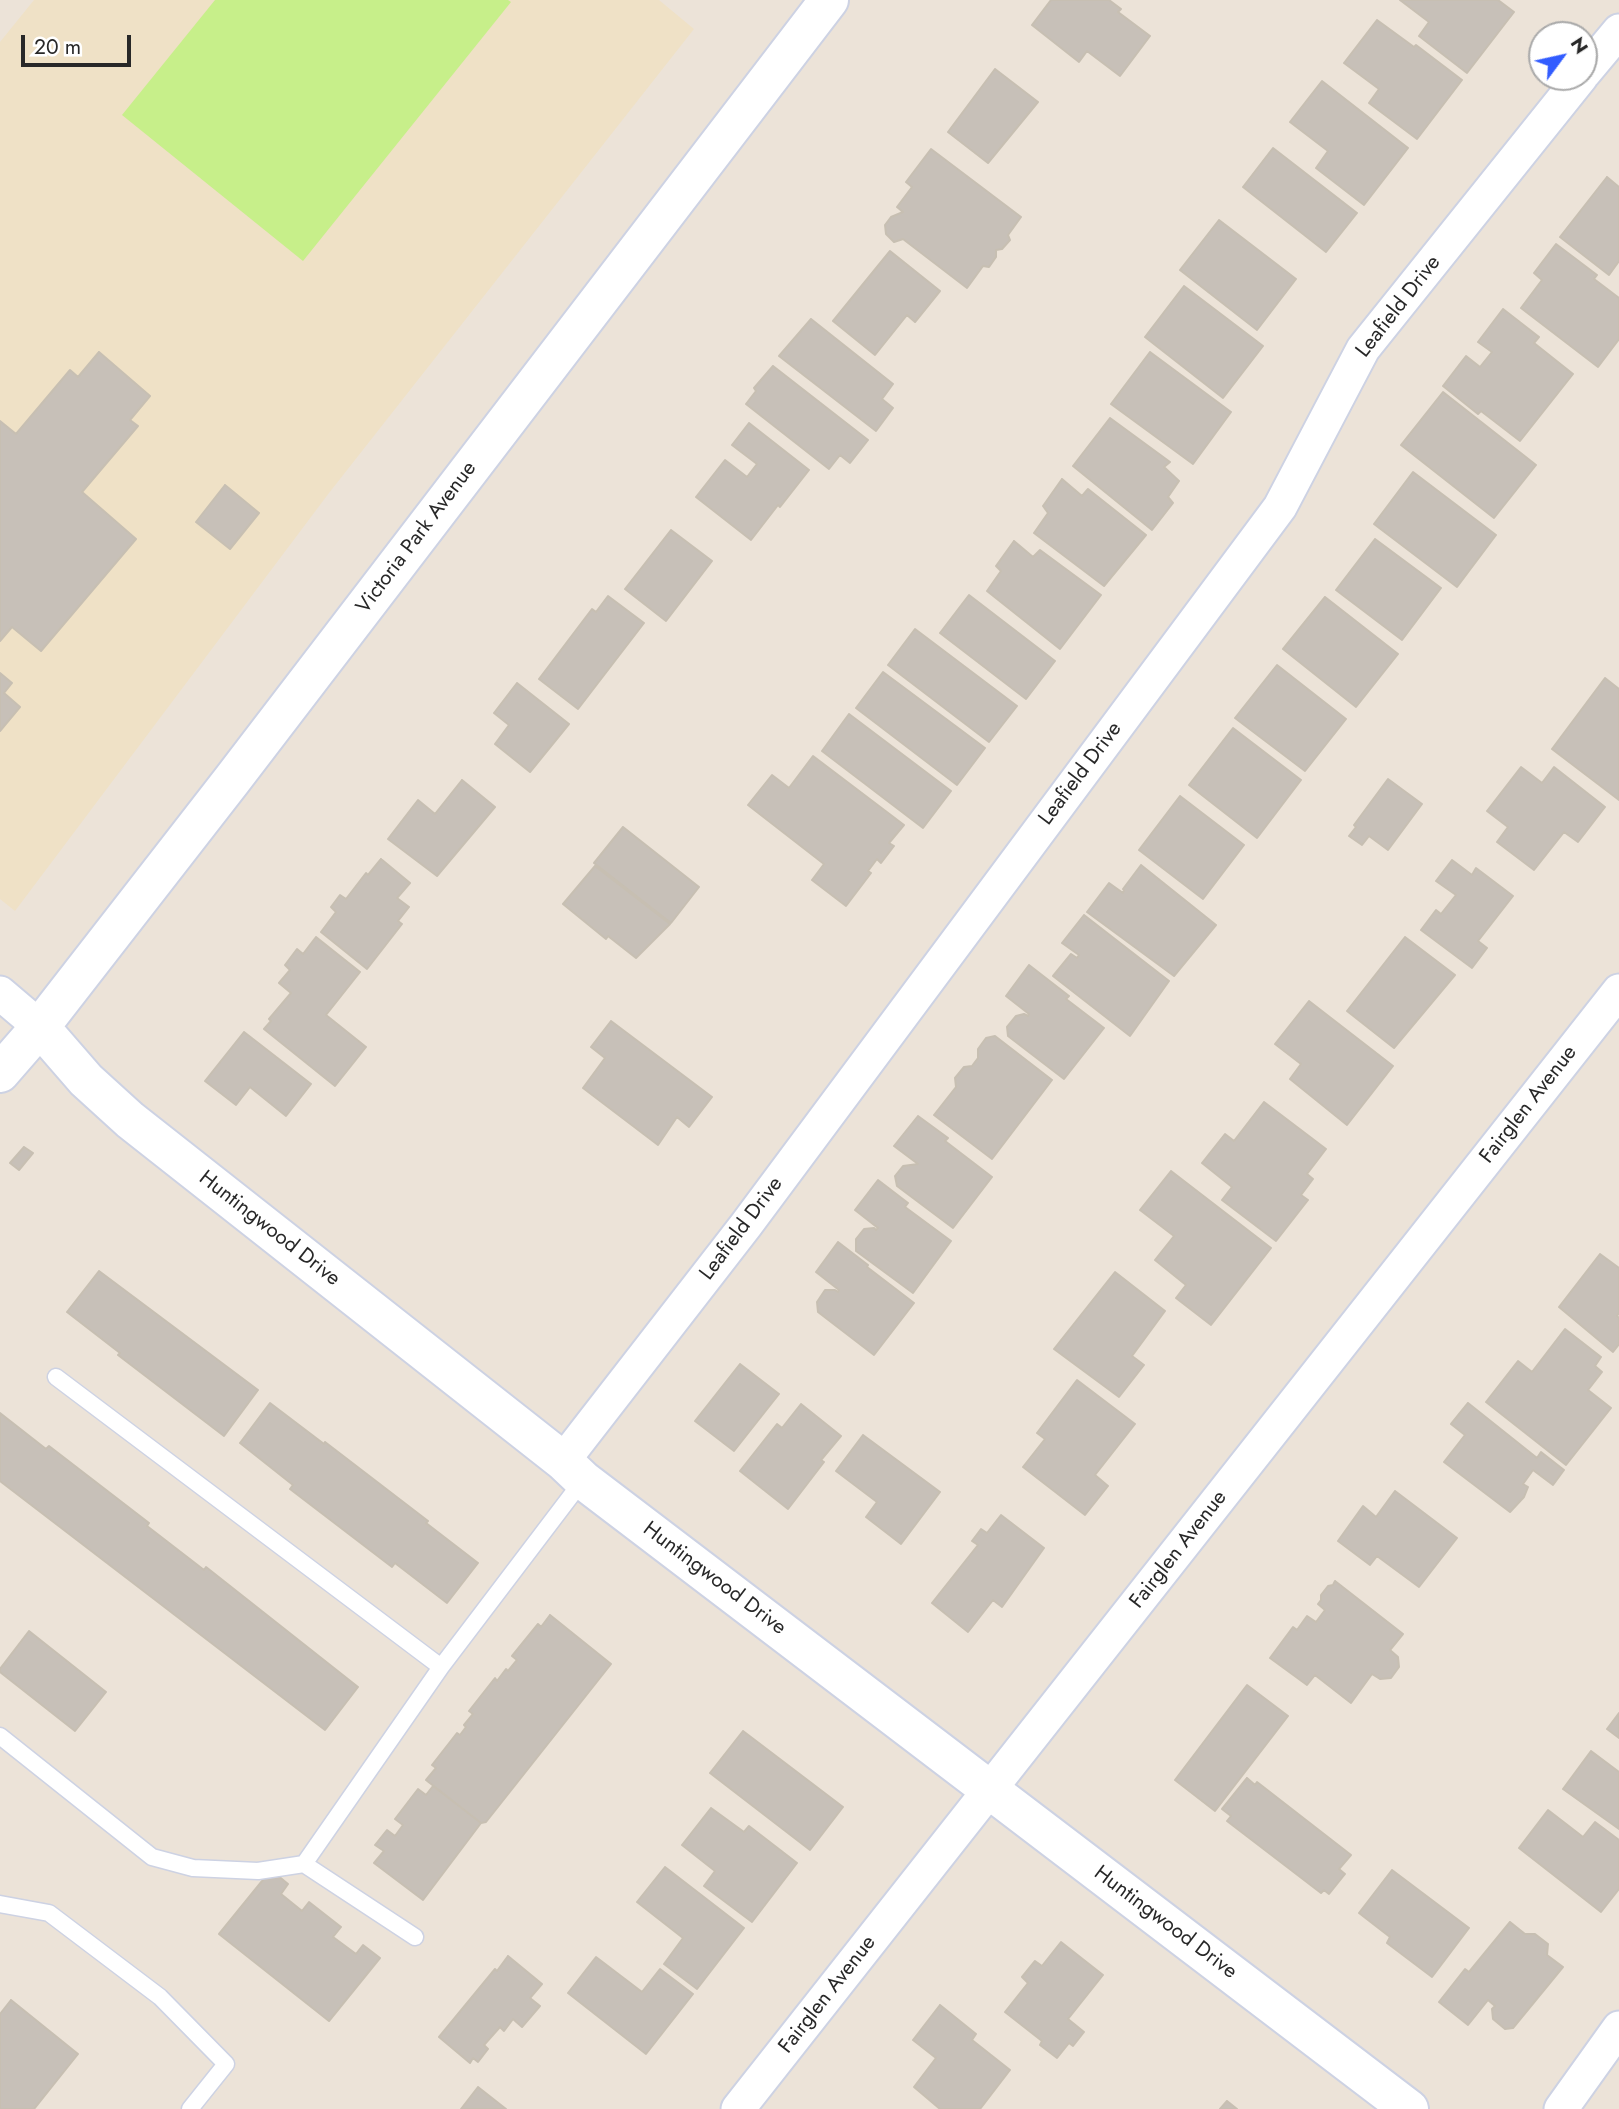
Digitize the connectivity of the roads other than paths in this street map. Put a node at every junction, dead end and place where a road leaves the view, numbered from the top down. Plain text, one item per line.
1 (829, 0) edge
2 (1619, 31) edge
3 (1598, 56) edge
4 (1569, 91) edge
5 (1619, 991) edge
6 (0, 993) edge
7 (40, 1027) junction
8 (0, 1073) edge
9 (56, 1377) dead end
10 (573, 1470) junction
11 (441, 1667) junction
12 (0, 1736) edge
13 (990, 1789) junction
14 (304, 1864) junction
15 (0, 1904) edge
16 (415, 1937) dead end
17 (1619, 2028) edge
18 (190, 2109) edge
19 (738, 2109) edge
20 (1409, 2109) edge
21 (1560, 2109) edge

1 - 7 street, Victoria Park Avenue
2 - 3 street, Leafield Drive
4 - 10 street, Leafield Drive
5 - 13 street, Fairglen Avenue
6 - 7 street
7 - 8 street, Victoria Park Avenue
7 - 10 street, Huntingwood Drive
9 - 11 lane
10 - 11 lane
10 - 13 street, Huntingwood Drive
11 - 14 lane
12 - 14 lane
13 - 19 street, Fairglen Avenue
13 - 20 street, Huntingwood Drive
14 - 16 lane
15 - 18 lane
17 - 21 street

